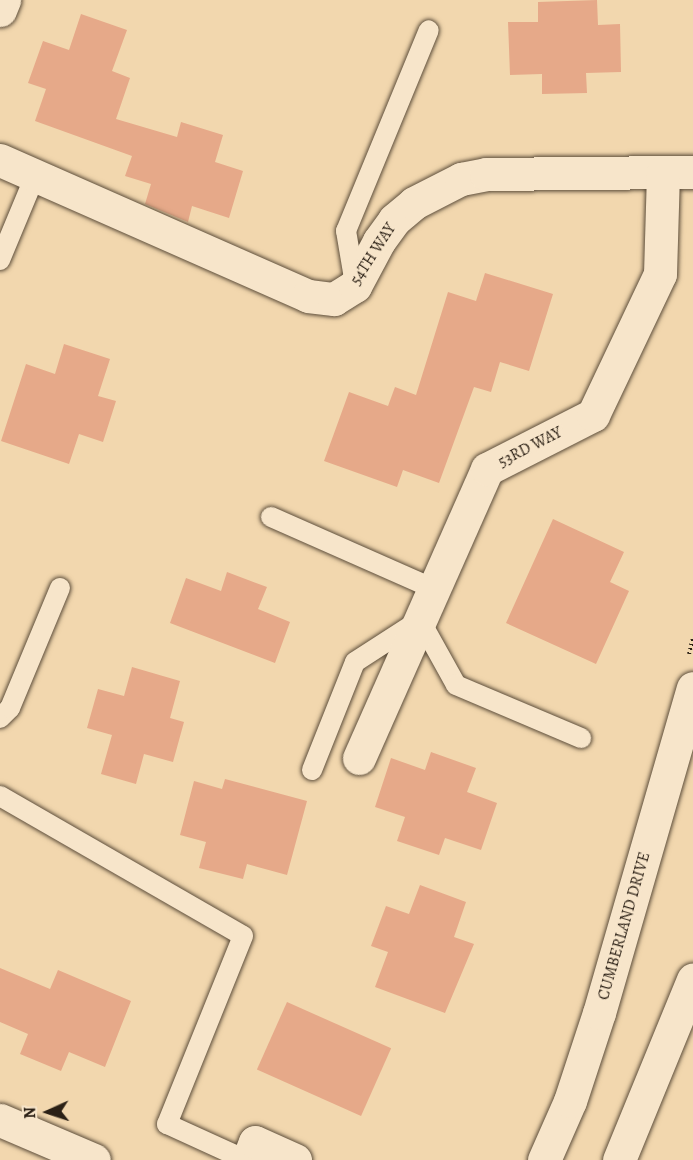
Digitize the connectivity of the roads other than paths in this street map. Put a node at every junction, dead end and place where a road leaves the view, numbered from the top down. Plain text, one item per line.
1 (4, 0) edge
2 (0, 9) edge
3 (429, 30) dead end
4 (0, 160) edge
5 (678, 172) edge
6 (36, 176) junction
7 (0, 260) edge
8 (355, 286) junction
9 (271, 517) dead end
10 (60, 588) dead end
11 (434, 589) junction
12 (420, 620) junction
13 (693, 688) edge
14 (0, 718) edge
15 (581, 738) dead end
16 (359, 758) dead end
17 (312, 770) dead end
18 (0, 796) edge
19 (693, 980) edge
20 (0, 1120) edge
21 (94, 1160) edge
22 (247, 1160) edge
23 (295, 1160) edge
24 (544, 1160) edge
25 (619, 1160) edge

1 - 2 street
3 - 8 lane
4 - 6 street, 54TH WAY
5 - 8 street, 54TH WAY
5 - 11 street, 53RD WAY
6 - 7 lane
6 - 8 street, 54TH WAY
9 - 11 lane
10 - 14 lane
11 - 12 street, 53RD WAY
12 - 15 lane
12 - 16 street, 53RD WAY
12 - 17 lane
13 - 24 street, CUMBERLAND DRIVE
18 - 22 lane
19 - 25 street
20 - 21 street
22 - 23 street

